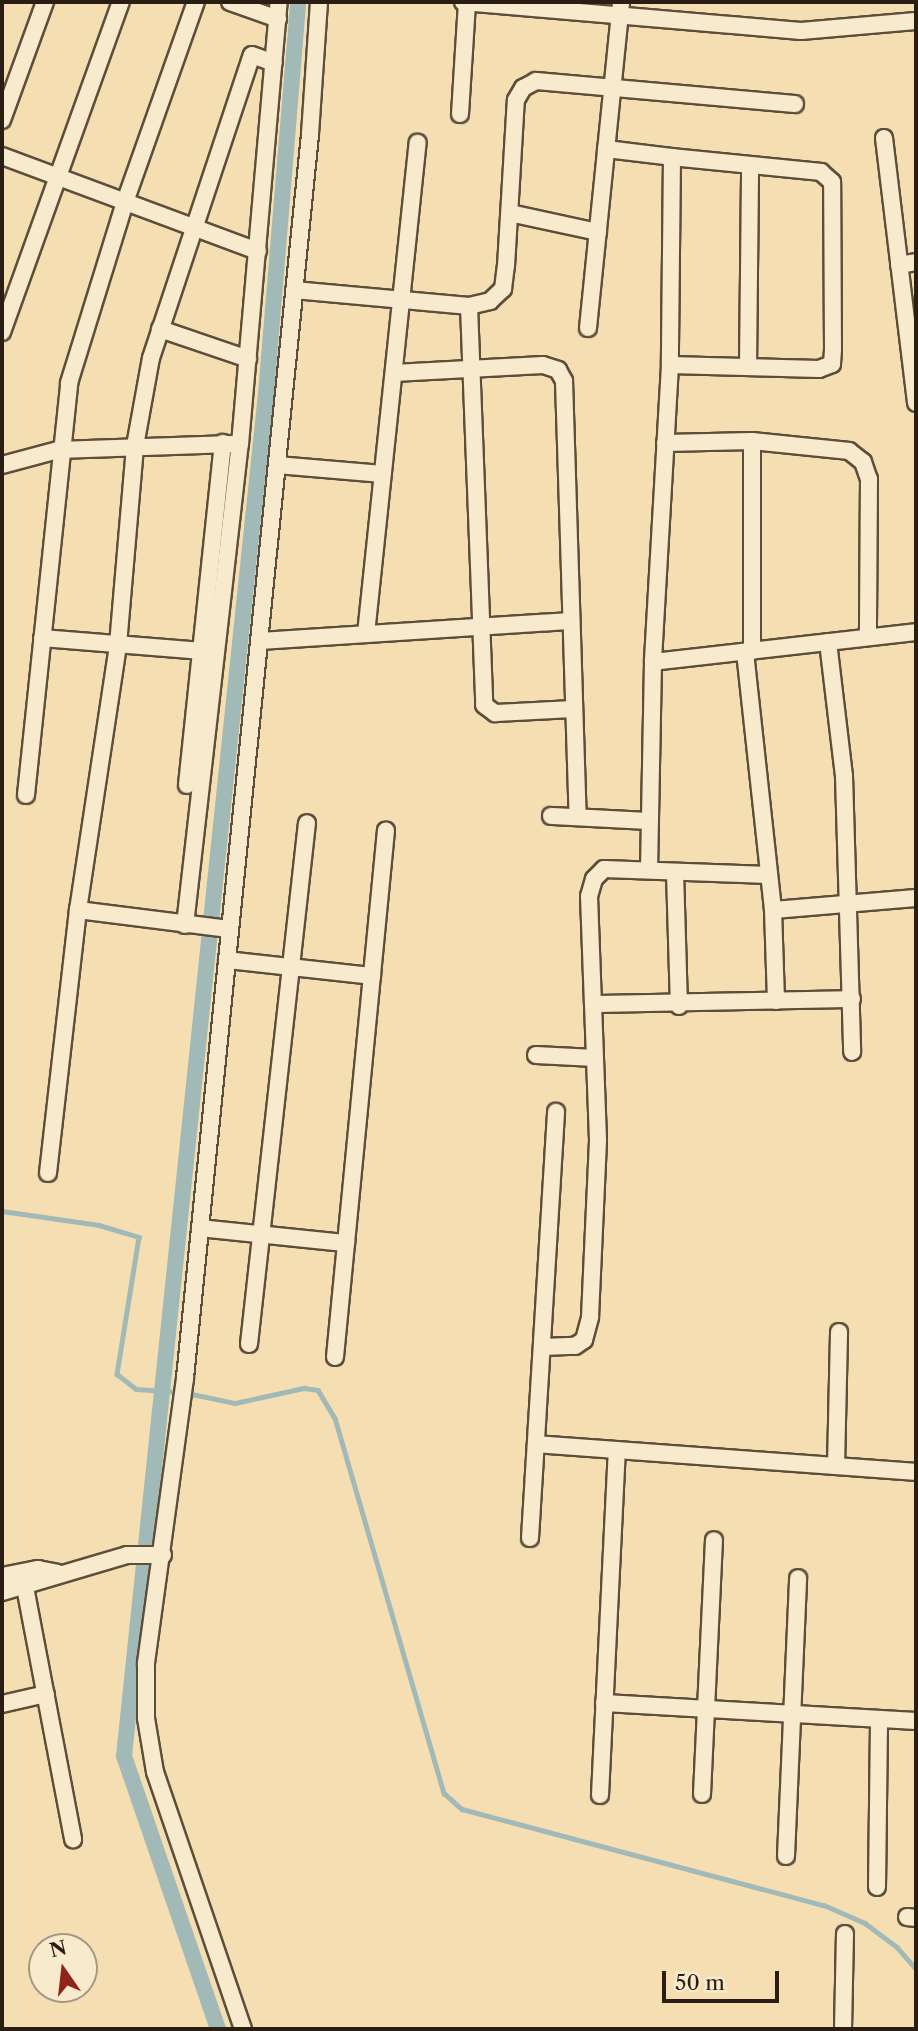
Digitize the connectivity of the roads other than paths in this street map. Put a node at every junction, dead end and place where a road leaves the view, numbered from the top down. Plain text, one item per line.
1 (45, 2) edge
2 (121, 2) edge
3 (196, 2) edge
4 (230, 2) edge
5 (279, 2) edge
6 (319, 2) edge
7 (465, 2) edge
8 (621, 8) edge
9 (278, 19) junction
10 (916, 22) edge
11 (274, 63) junction
12 (612, 88) junction
13 (795, 104) dead end
14 (460, 114) dead end
15 (2, 120) edge
16 (884, 138) dead end
17 (418, 143) dead end
18 (606, 149) junction
19 (2, 156) edge
20 (672, 157) junction
21 (750, 166) junction
22 (58, 177) junction
23 (125, 202) junction
24 (510, 213) junction
25 (192, 226) junction
26 (598, 232) junction
27 (258, 251) junction
28 (916, 262) edge
29 (898, 265) junction
30 (295, 290) junction
31 (402, 300) junction
32 (469, 306) junction
33 (588, 328) dead end
34 (160, 329) junction
35 (2, 332) edge
36 (248, 359) junction
37 (670, 365) junction
38 (748, 368) junction
39 (469, 369) junction
40 (394, 373) junction
41 (916, 403) edge
42 (752, 441) junction
43 (223, 443) junction
44 (665, 443) junction
45 (240, 444) junction
46 (135, 446) junction
47 (58, 450) junction
48 (2, 465) edge
49 (277, 465) junction
50 (383, 474) junction
51 (571, 621) junction
52 (479, 627) junction
53 (366, 634) junction
54 (868, 637) junction
55 (915, 637) edge
56 (42, 638) junction
57 (260, 641) junction
58 (828, 642) junction
59 (118, 645) junction
60 (202, 651) junction
61 (748, 651) junction
62 (653, 662) junction
63 (574, 709) junction
64 (187, 785) dead end
65 (26, 795) dead end
66 (551, 816) dead end
67 (578, 817) junction
68 (650, 821) junction
69 (307, 823) dead end
70 (386, 830) dead end
71 (649, 868) junction
72 (674, 872) junction
73 (769, 876) junction
74 (916, 898) edge
75 (849, 906) junction
76 (78, 910) junction
77 (773, 910) junction
78 (190, 925) junction
79 (224, 928) junction
80 (227, 960) junction
81 (291, 968) junction
82 (372, 976) junction
83 (852, 999) junction
84 (776, 1001) junction
85 (593, 1004) junction
86 (679, 1006) junction
87 (852, 1052) dead end
88 (536, 1055) dead end
89 (595, 1058) junction
90 (556, 1112) dead end
91 (48, 1173) dead end
92 (200, 1228) junction
93 (261, 1234) junction
94 (346, 1243) junction
95 (839, 1332) dead end
96 (249, 1344) dead end
97 (542, 1347) junction
98 (335, 1357) dead end
99 (536, 1444) junction
100 (617, 1450) junction
101 (835, 1466) junction
102 (916, 1472) edge
103 (530, 1538) dead end
104 (713, 1540) dead end
105 (159, 1555) junction
106 (58, 1573) junction
107 (2, 1576) edge
108 (798, 1578) dead end
109 (25, 1587) junction
110 (2, 1592) edge
111 (47, 1694) junction
112 (604, 1703) junction
113 (2, 1704) edge
114 (704, 1709) junction
115 (793, 1714) junction
116 (879, 1719) junction
117 (916, 1721) edge
118 (702, 1794) dead end
119 (600, 1795) dead end
120 (73, 1839) dead end
121 (786, 1856) dead end
122 (877, 1887) dead end
123 (845, 1934) dead end
124 (243, 2029) edge
125 (843, 2029) edge

1 - 15 street
2 - 22 street
3 - 23 street
4 - 9 street
5 - 9 street
6 - 30 street
7 - 8 street
7 - 14 street
8 - 10 street
8 - 12 street
9 - 11 street
11 - 25 street
11 - 27 street
12 - 13 street
12 - 18 street
12 - 24 street
16 - 29 street
17 - 31 street
18 - 20 street
18 - 26 street
19 - 22 street
20 - 21 street
20 - 37 street
21 - 38 street
21 - 38 street
22 - 23 street
22 - 35 street
23 - 25 street
23 - 47 street
24 - 26 street
24 - 32 street
25 - 27 street
25 - 34 street
26 - 33 street
27 - 36 street
28 - 29 street
29 - 41 street
30 - 31 street
30 - 49 street
31 - 32 street
31 - 40 street
32 - 39 street
34 - 36 street
34 - 46 street
36 - 45 street
37 - 38 street
37 - 44 street
39 - 40 street
39 - 51 street
39 - 52 street
40 - 50 street
42 - 44 street
42 - 54 street
42 - 61 street
43 - 45 street
43 - 46 street
43 - 60 street
44 - 62 street
45 - 78 street
46 - 47 street
46 - 59 street
47 - 48 street
47 - 56 street
49 - 50 street
49 - 57 street
50 - 53 street
51 - 52 street
51 - 63 street
52 - 53 street
52 - 63 street
53 - 57 street
54 - 55 street
54 - 58 street
56 - 59 street
56 - 65 street
57 - 79 street
58 - 61 street
58 - 75 street
59 - 60 street
59 - 76 street
60 - 64 street
61 - 62 street
61 - 73 street
62 - 68 street
63 - 67 street
66 - 67 street
67 - 68 street
68 - 71 street
69 - 81 street
70 - 82 street
71 - 72 street
71 - 85 street
72 - 73 street
72 - 86 street
73 - 77 street
74 - 75 street
75 - 77 street
75 - 83 street
76 - 78 street
76 - 91 street
77 - 84 street
78 - 79 street
79 - 80 street
80 - 81 street
80 - 92 street
81 - 82 street
81 - 93 street
82 - 94 street
83 - 84 street
83 - 87 street
84 - 86 street
85 - 86 street
85 - 89 street
88 - 89 street
89 - 97 street
90 - 97 street
92 - 93 street
92 - 105 street
93 - 94 street
93 - 96 street
94 - 98 street
95 - 101 street
97 - 99 street
99 - 100 street
99 - 103 street
100 - 101 street
100 - 112 street
101 - 102 street
104 - 114 street
105 - 106 street
105 - 124 street
106 - 107 street
106 - 109 street
108 - 115 street
109 - 110 street
109 - 111 street
111 - 113 street
111 - 120 street
112 - 114 street
112 - 119 street
114 - 115 street
114 - 118 street
115 - 116 street
115 - 121 street
116 - 117 street
116 - 122 street
123 - 125 street

